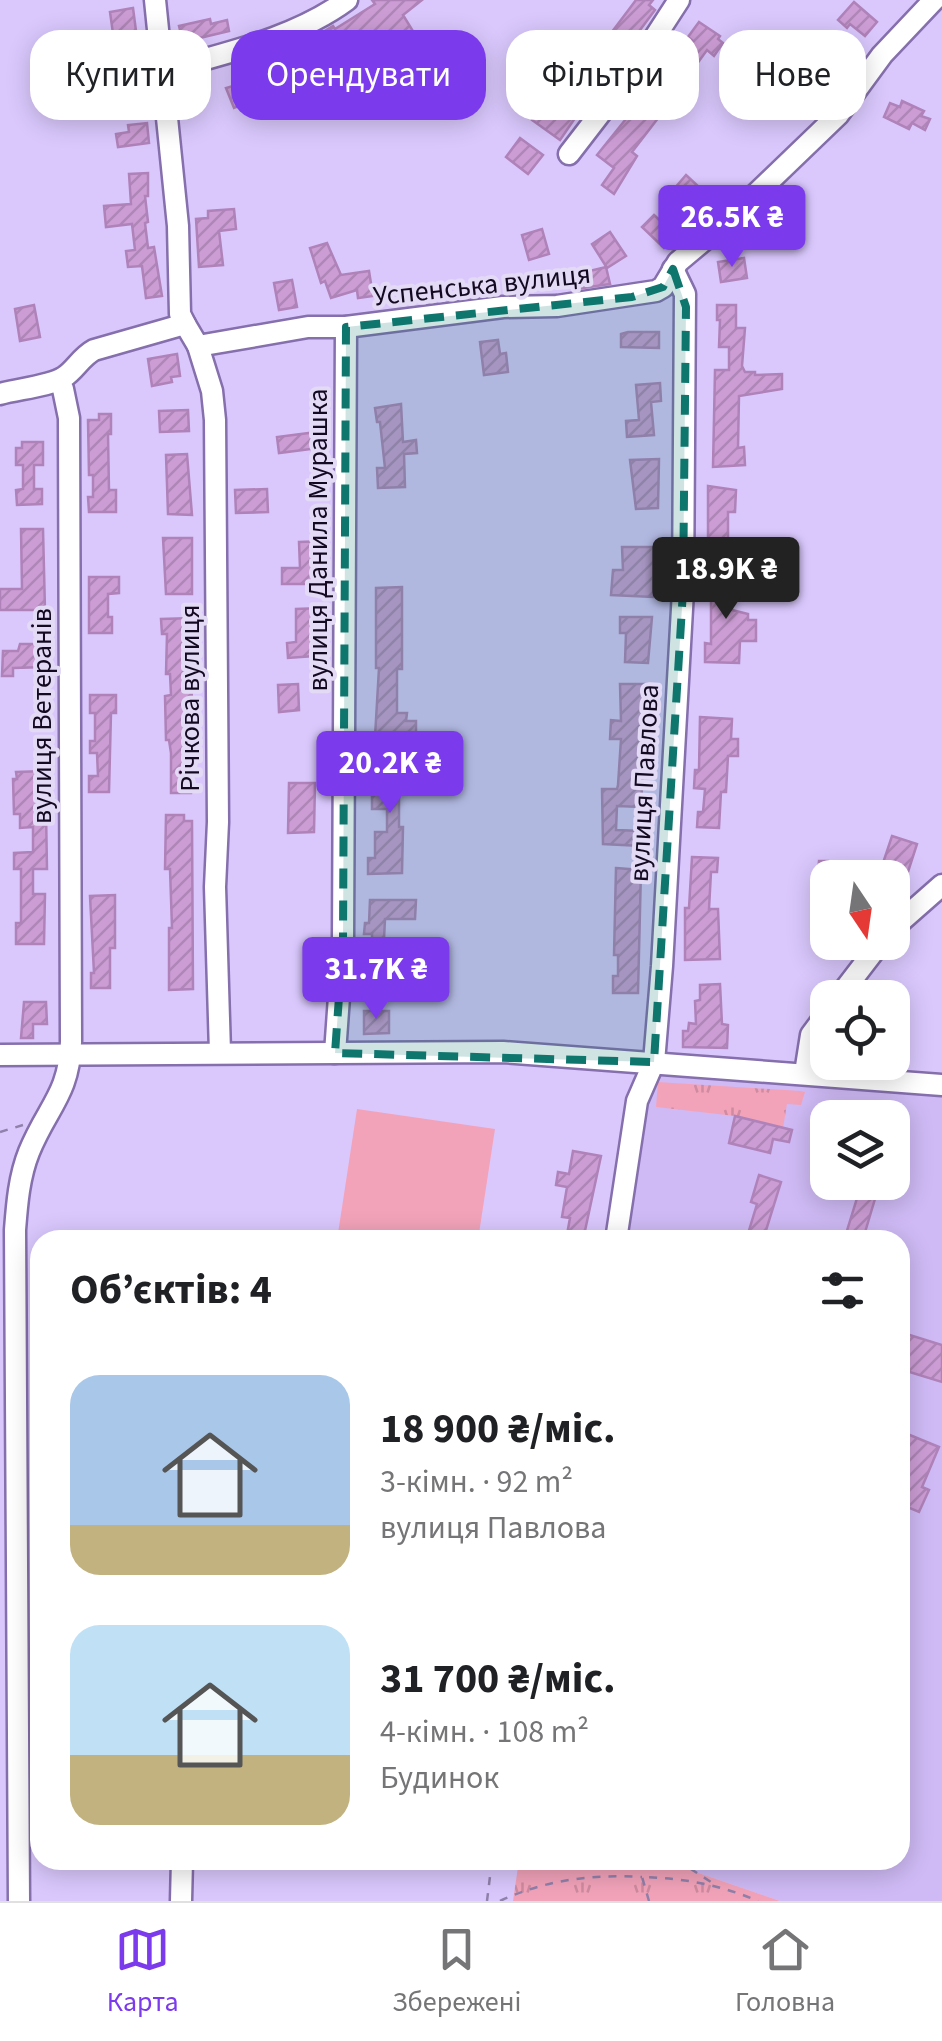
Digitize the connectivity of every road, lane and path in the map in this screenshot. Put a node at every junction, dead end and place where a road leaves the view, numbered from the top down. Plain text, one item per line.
1 (156, 0) edge
2 (347, 0) edge
3 (679, 0) edge
4 (934, 0) edge
5 (158, 30) edge
6 (211, 57) edge
7 (167, 120) edge
8 (568, 154) dead end
9 (672, 270) junction
10 (185, 324) junction
11 (346, 327) junction
12 (198, 346) junction
13 (58, 380) junction
14 (0, 394) edge
15 (942, 885) edge
16 (910, 913) edge
17 (867, 960) edge
18 (852, 980) edge
19 (810, 1040) edge
20 (220, 1052) junction
21 (71, 1053) junction
22 (335, 1053) junction
23 (0, 1055) edge
24 (654, 1062) junction
25 (805, 1073) junction
26 (942, 1085) edge
27 (618, 1230) edge
28 (0, 1389) edge
29 (17, 1404) junction
30 (17, 1451) junction
31 (30, 1454) edge
32 (182, 1870) edge
33 (491, 1870) edge
34 (692, 1870) edge
35 (642, 1877) junction
36 (715, 1885) junction
37 (19, 1901) edge
38 (182, 1901) edge
39 (487, 1901) edge
40 (500, 1901) edge
41 (649, 1901) edge
42 (758, 1901) edge

1 - 5 street
2 - 6 street
3 - 8 street
4 - 9 street, Успенська вулиця
7 - 10 street
9 - 11 street, Успенська вулиця
9 - 24 street, вулиця Павлова
10 - 12 street
10 - 13 street
11 - 12 street, Успенська вулиця
11 - 22 street, вулиця Данила Мурашка
12 - 20 street, Річкова вулиця
13 - 14 street
13 - 21 street, вулиця Ветеранів
15 - 16 street
17 - 18 street
19 - 25 street
20 - 21 street
20 - 22 street
21 - 23 street
21 - 29 street, вулиця Ветеранів
22 - 24 street
24 - 25 street
24 - 27 street, вулиця Павлова
25 - 26 street
28 - 29 street
29 - 30 street, вулиця Ветеранів
30 - 31 street
30 - 37 street, вулиця Ветеранів
32 - 38 street
33 - 39 path
34 - 36 path
35 - 36 path
35 - 40 path
35 - 41 path
36 - 42 path

